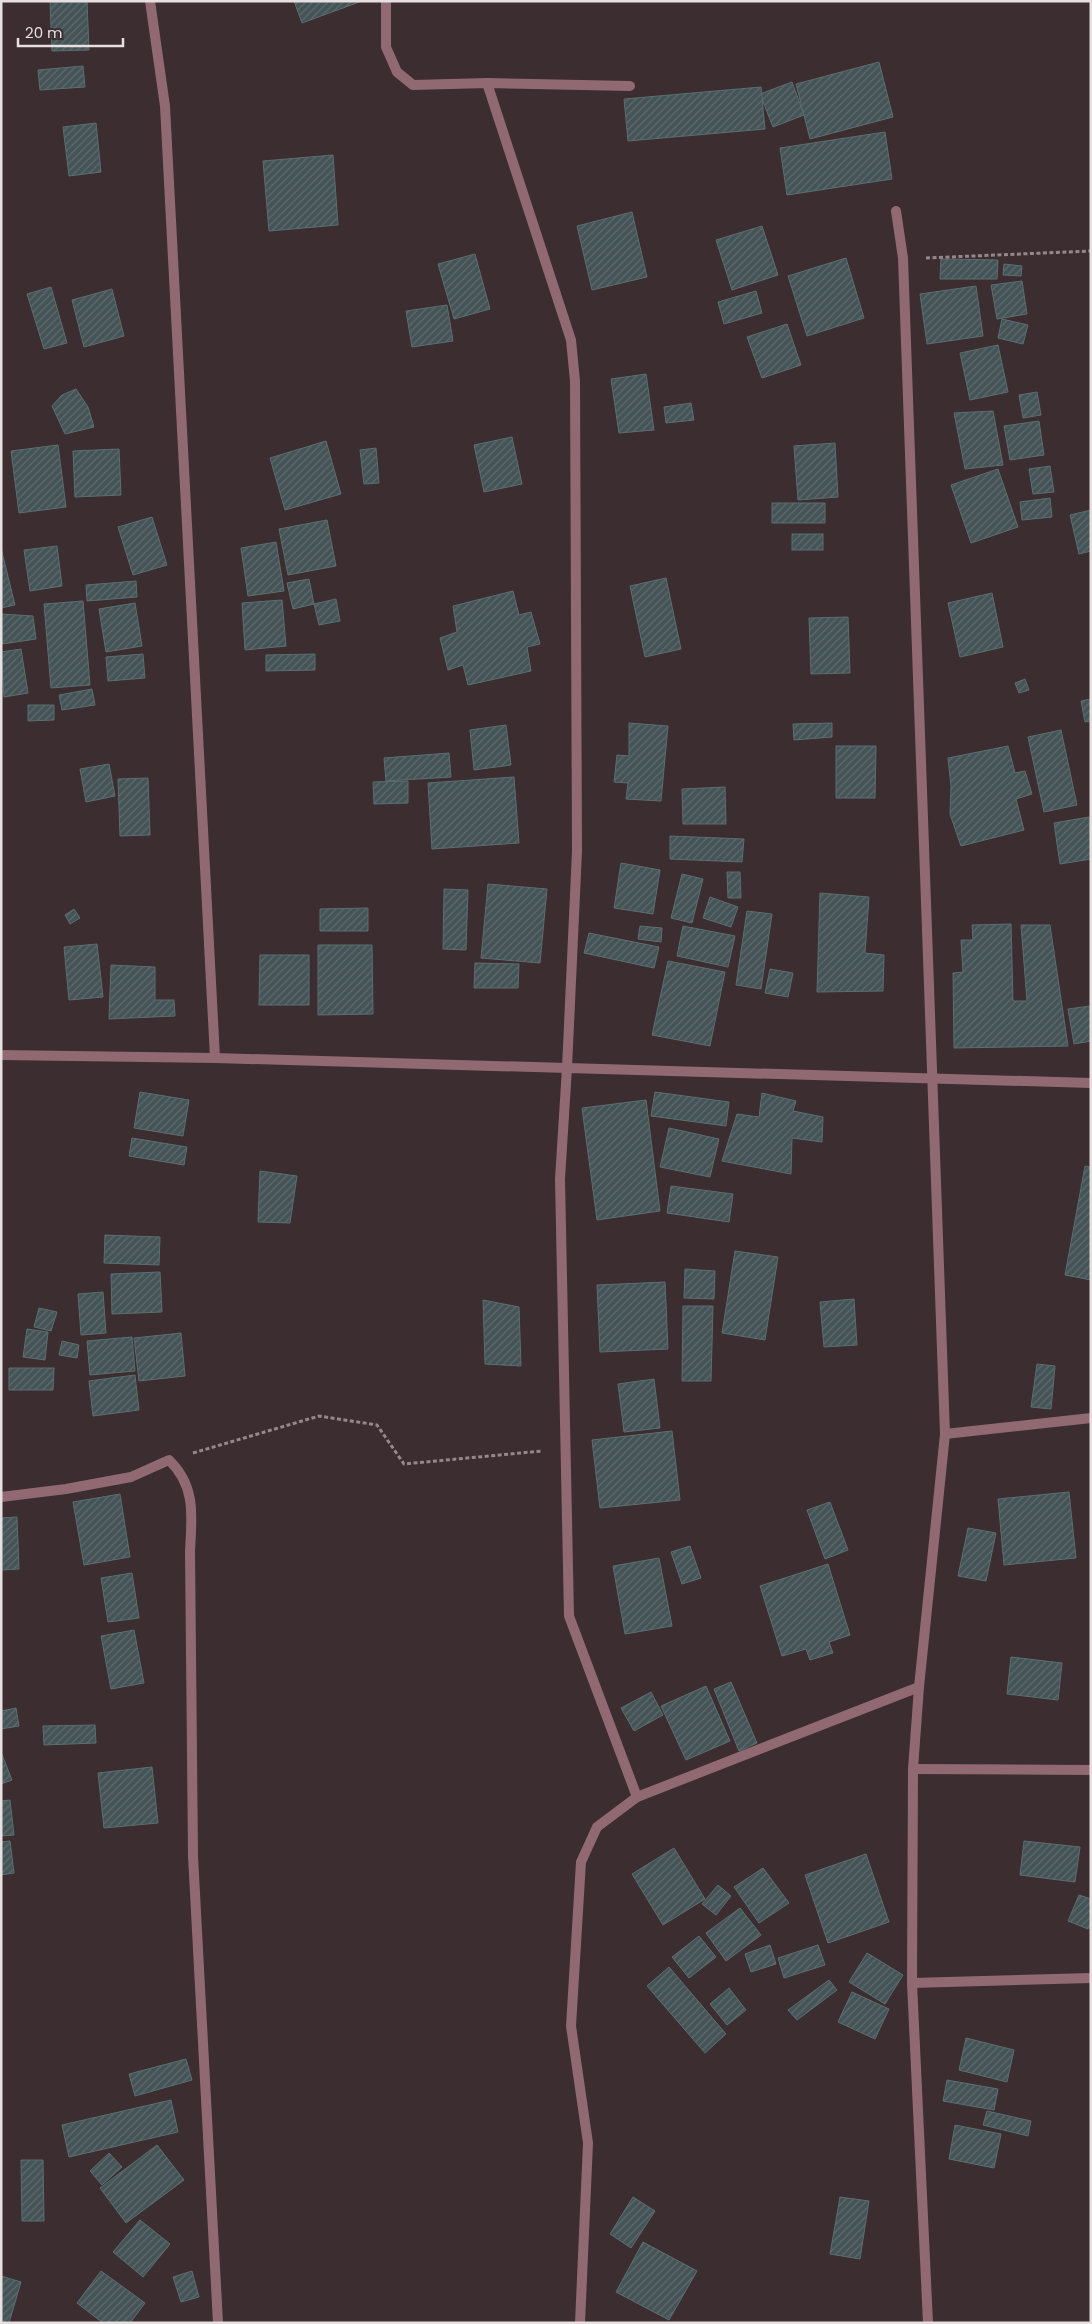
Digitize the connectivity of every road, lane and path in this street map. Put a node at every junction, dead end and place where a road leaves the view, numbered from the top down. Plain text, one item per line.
1 (150, 1) edge
2 (386, 1) edge
3 (487, 83) junction
4 (630, 86) dead end
5 (896, 211) dead end
6 (1091, 251) edge
7 (903, 258) junction
8 (1, 1055) edge
9 (215, 1058) junction
10 (567, 1068) junction
11 (933, 1079) junction
12 (1091, 1083) edge
13 (1091, 1418) edge
14 (945, 1434) junction
15 (565, 1449) junction
16 (169, 1460) junction
17 (1, 1497) edge
18 (919, 1688) junction
19 (913, 1769) junction
20 (1091, 1770) edge
21 (637, 1797) junction
22 (1091, 1978) edge
23 (912, 1983) junction
24 (218, 2323) edge
25 (580, 2323) edge
26 (928, 2323) edge

1 - 9 street
2 - 3 street
3 - 4 street
3 - 10 street
5 - 7 street
6 - 7 path
7 - 11 street
8 - 9 street
9 - 10 street
10 - 11 street
10 - 15 street
11 - 12 street
11 - 14 street
13 - 14 street
14 - 18 street
15 - 16 path
15 - 21 street
16 - 17 street
16 - 24 street
18 - 19 street
18 - 21 street
19 - 20 street
19 - 23 street
21 - 25 street
22 - 23 street
23 - 26 street

